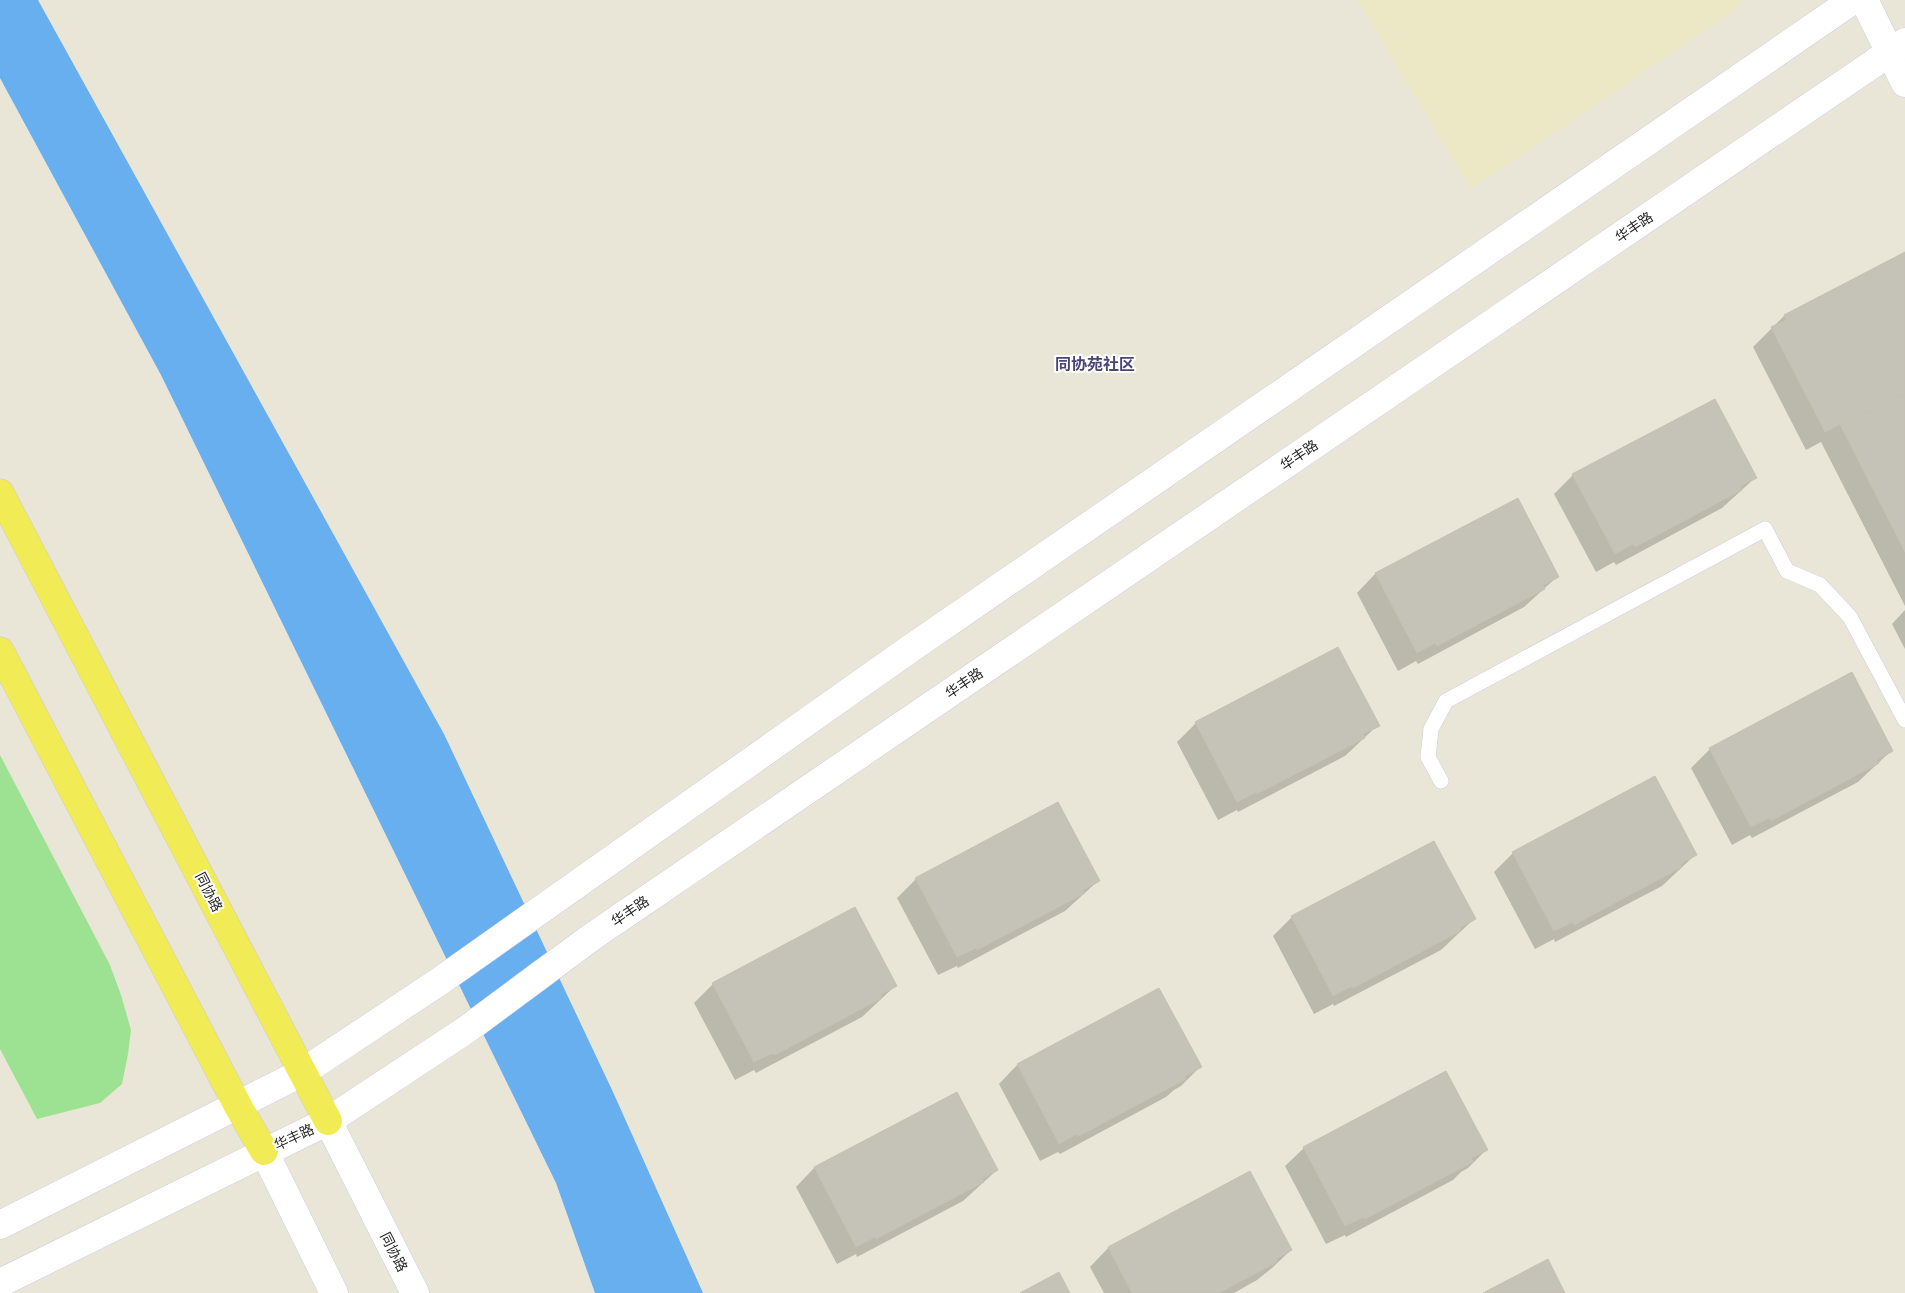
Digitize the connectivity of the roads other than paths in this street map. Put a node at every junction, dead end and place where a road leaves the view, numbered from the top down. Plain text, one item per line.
1 (1853, 0) edge
2 (1864, 0) edge
3 (1897, 47) edge
4 (1905, 83) edge
5 (0, 493) edge
6 (0, 651) edge
7 (1905, 720) edge
8 (1441, 780) dead end
9 (303, 1072) junction
10 (238, 1106) junction
11 (328, 1121) junction
12 (264, 1152) junction
13 (0, 1225) edge
14 (0, 1283) edge
15 (334, 1293) edge
16 (415, 1293) edge

1 - 9 main road
2 - 3 main road
3 - 4 main road
3 - 11 main road, 华丰路
5 - 9 main road, 同协路
6 - 10 main road
7 - 8 lane
9 - 10 main road
9 - 11 main road, 同协路
10 - 12 main road
10 - 13 main road
11 - 12 main road, 华丰路
11 - 16 main road, 同协路
12 - 14 main road, 华丰路
12 - 15 main road

